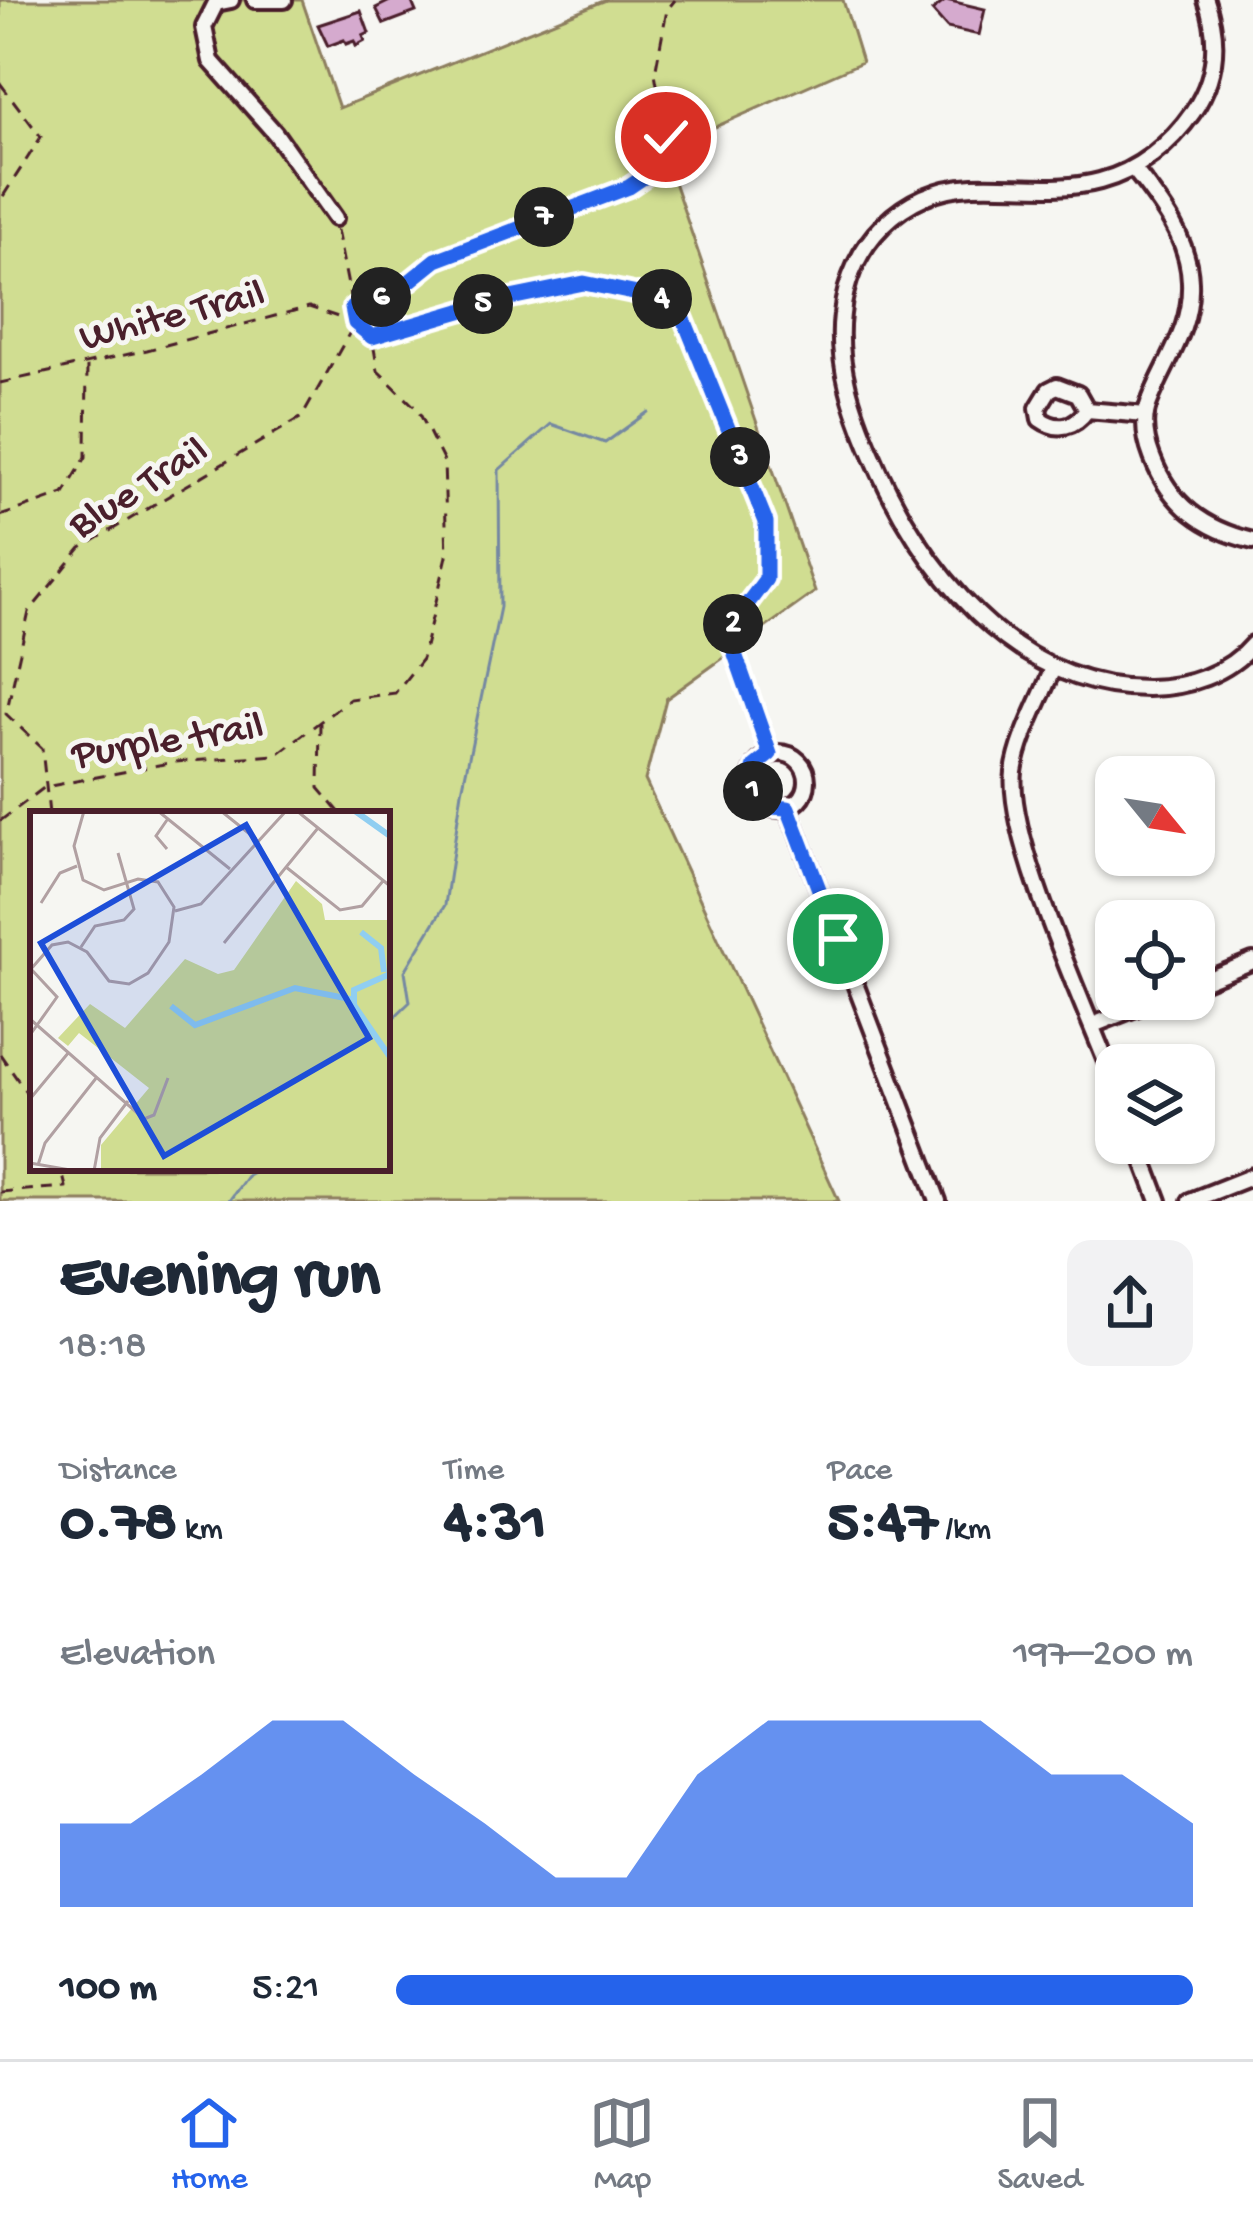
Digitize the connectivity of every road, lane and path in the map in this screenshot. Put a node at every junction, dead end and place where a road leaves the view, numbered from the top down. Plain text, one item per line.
1 (231, 0) edge
2 (255, 0) edge
3 (284, 0) edge
4 (674, 0) edge
5 (1206, 0) edge
6 (0, 83) edge
7 (1133, 168) junction
8 (0, 201) edge
9 (335, 218) joint
10 (352, 308) junction
11 (355, 323) junction
12 (372, 337) junction
13 (87, 364) junction
14 (0, 383) edge
15 (1087, 410) dead end
16 (1145, 415) junction
17 (0, 516) edge
18 (1253, 541) edge
19 (1253, 644) edge
20 (1053, 668) junction
21 (6, 714) junction
22 (0, 721) edge
23 (320, 722) junction
24 (770, 754) junction
25 (45, 787) junction
26 (788, 808) junction
27 (49, 811) edge
28 (338, 811) edge
29 (0, 821) edge
30 (1253, 962) edge
31 (1215, 977) edge
32 (1106, 1020) edge
33 (1093, 1025) junction
34 (1100, 1044) edge
35 (0, 1054) edge
36 (30, 1098) edge
37 (1145, 1164) edge
38 (62, 1171) edge
39 (1253, 1176) edge
40 (0, 1192) edge
41 (938, 1201) edge
42 (1159, 1201) edge
43 (1190, 1201) edge

1 - 9 street
2 - 3 street
4 - 10 path
5 - 7 street
6 - 8 path
7 - 16 street
7 - 20 street
9 - 10 path
10 - 11 path
11 - 12 path, Purple trail
11 - 13 path, White Trail
11 - 21 path, Blue Trail
12 - 23 path, Purple trail
12 - 24 path
13 - 14 path, White Trail
13 - 17 path
15 - 16 street
16 - 18 street
19 - 20 street
20 - 33 street
21 - 22 path
21 - 25 path
23 - 25 path, Purple trail
23 - 28 path
24 - 26 street
24 - 26 street
25 - 27 path
25 - 29 path, Purple trail
26 - 41 street
30 - 31 street
32 - 33 street
33 - 34 street
35 - 36 path
37 - 42 street
38 - 40 path
39 - 43 street

